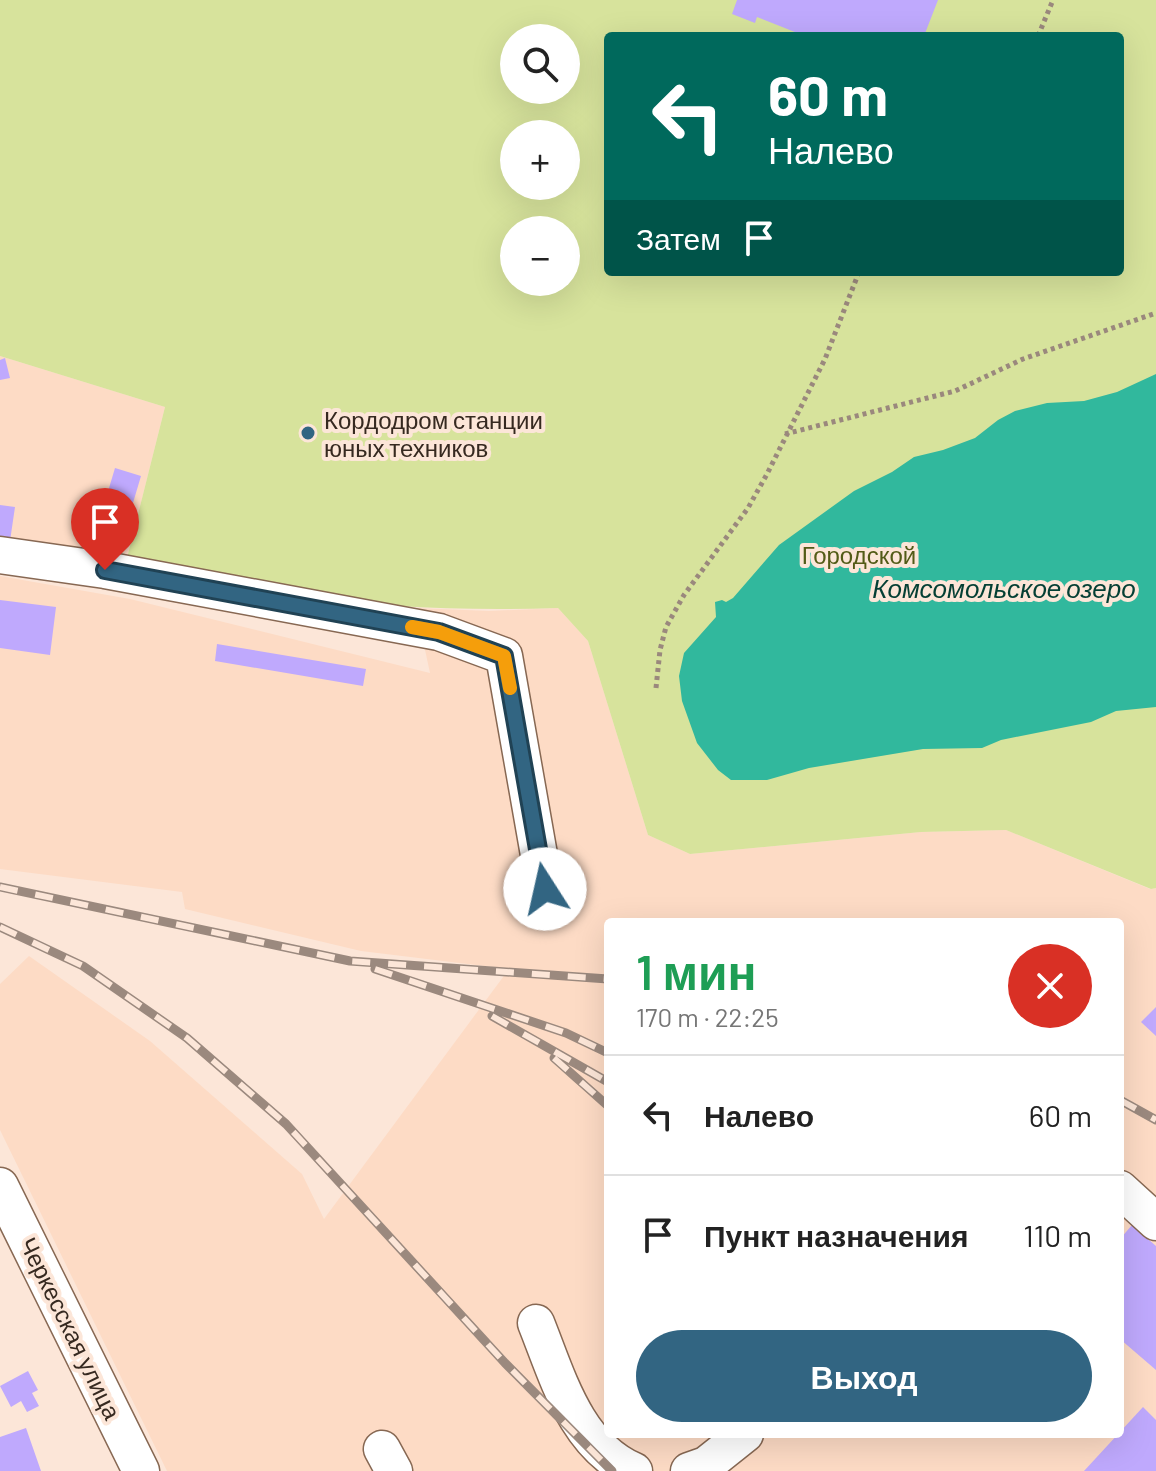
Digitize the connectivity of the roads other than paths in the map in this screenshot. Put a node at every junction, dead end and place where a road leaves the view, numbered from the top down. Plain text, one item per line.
1 (0, 555) edge
2 (545, 889) dead end
3 (0, 1186) edge
4 (1124, 1193) edge
5 (1156, 1222) edge
6 (536, 1323) dead end
7 (740, 1438) edge
8 (141, 1471) edge
9 (634, 1471) edge
10 (689, 1471) edge

1 - 2 street
3 - 8 street, Черкесская улица
4 - 5 street
6 - 9 street
7 - 10 street

